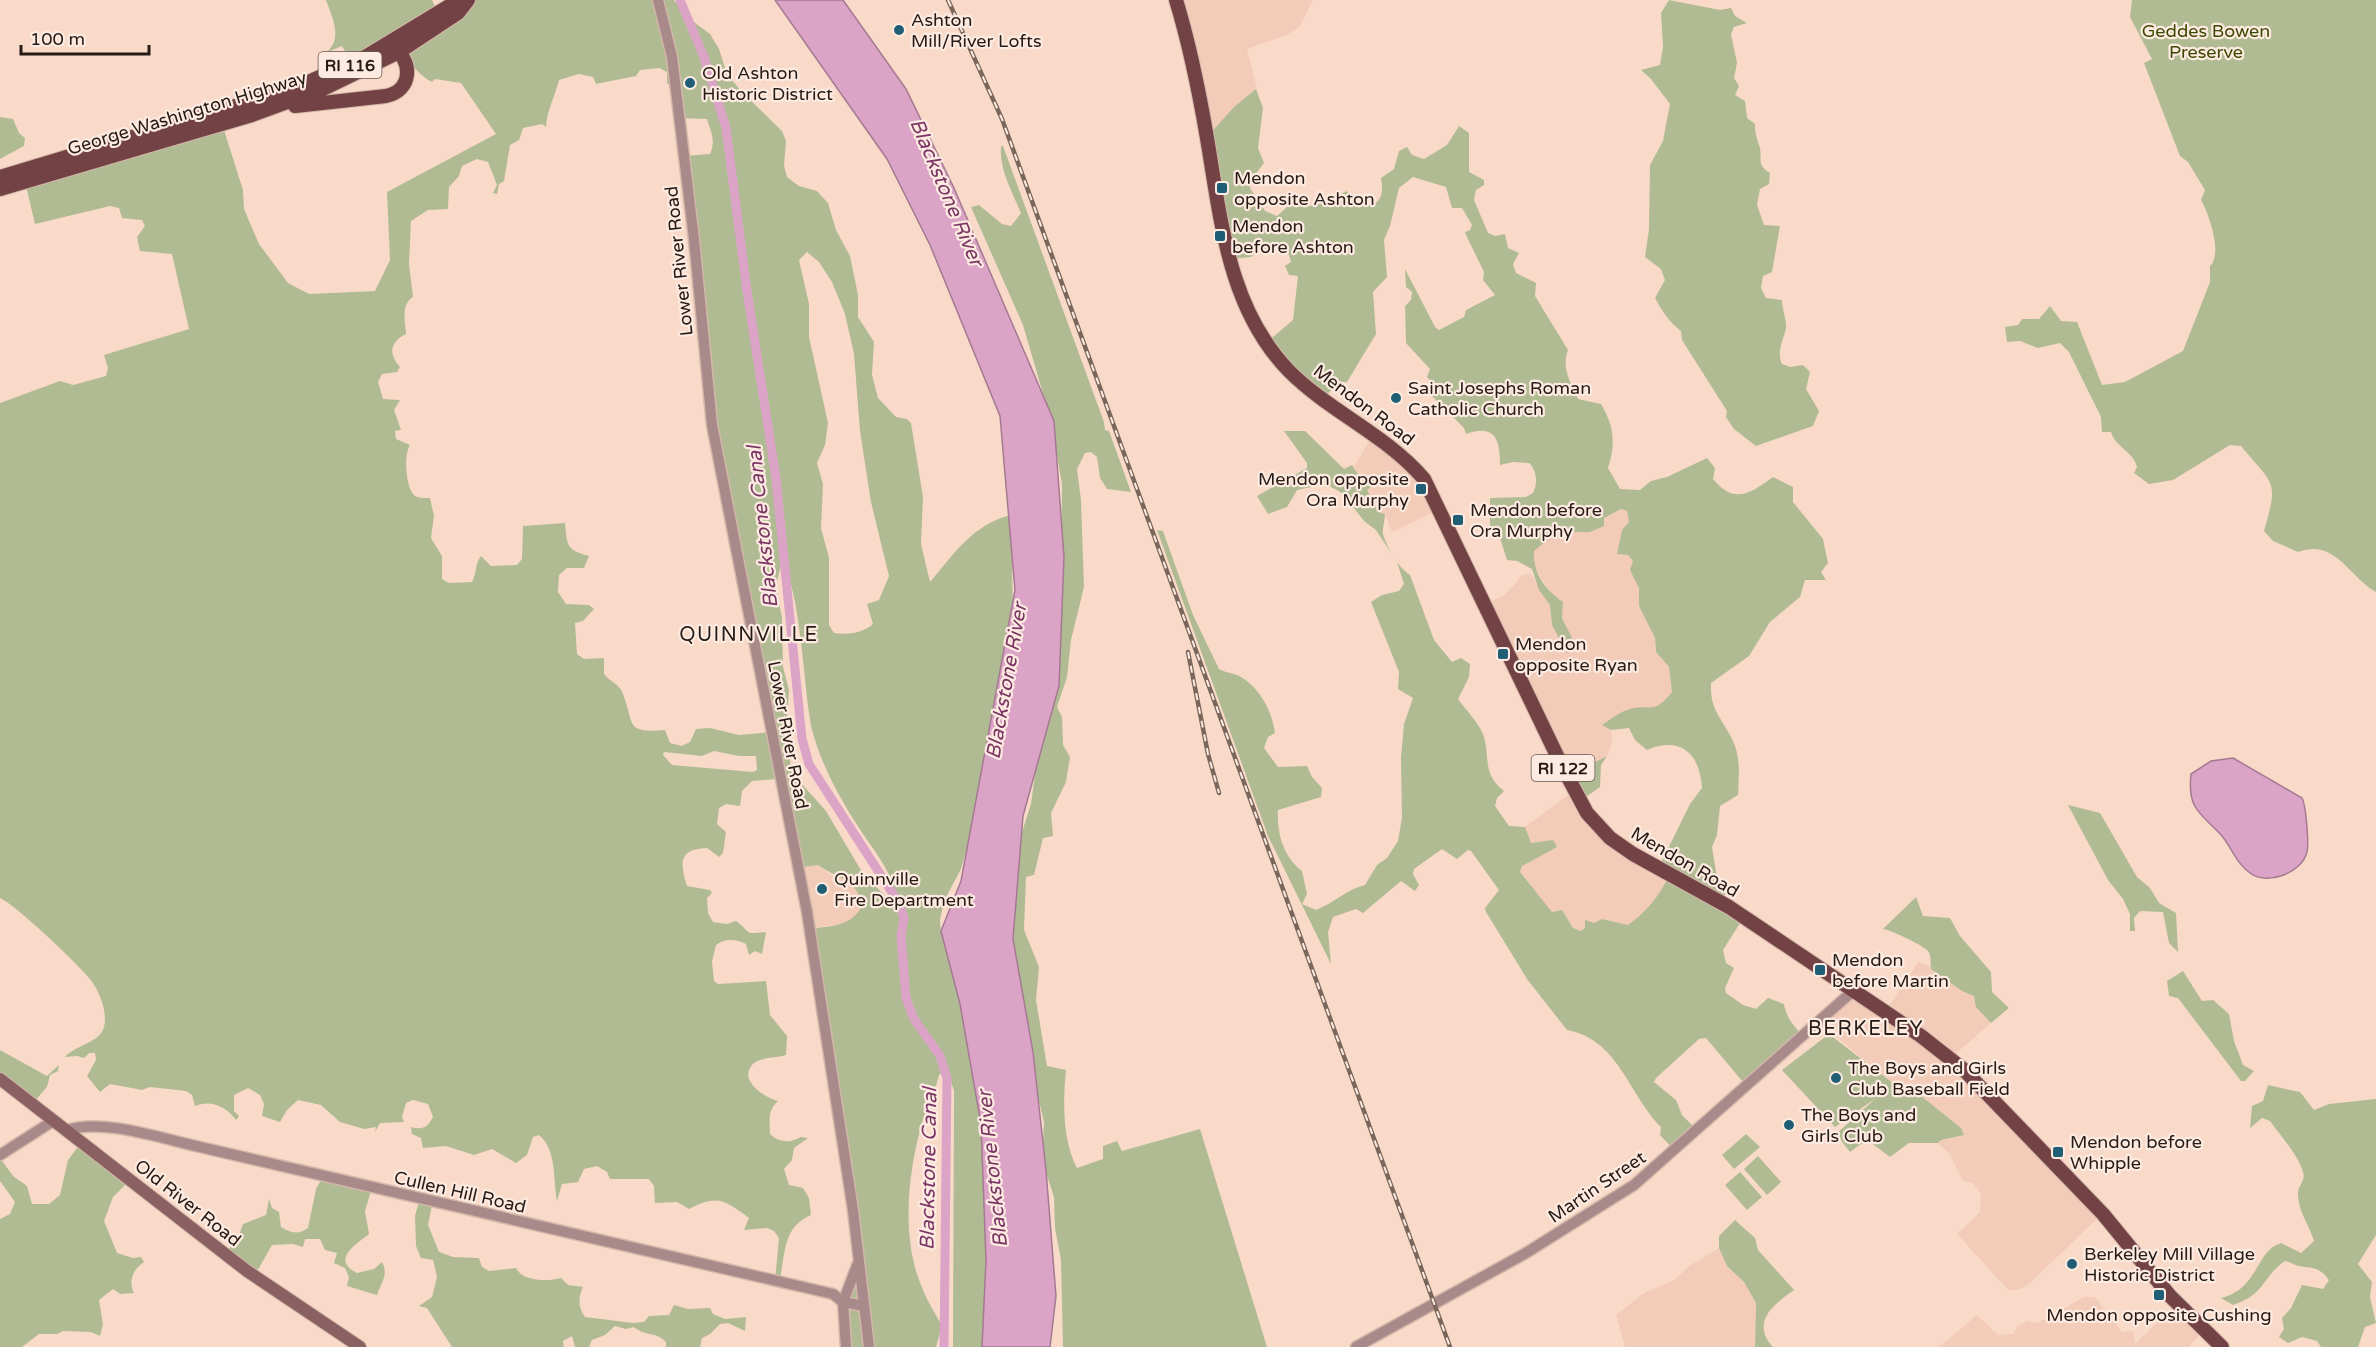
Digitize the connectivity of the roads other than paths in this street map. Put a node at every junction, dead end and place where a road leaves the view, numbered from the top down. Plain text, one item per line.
1 (459, 0) edge
2 (468, 0) edge
3 (658, 0) edge
4 (1176, 0) edge
5 (392, 49) junction
6 (266, 110) junction
7 (62, 164) junction
8 (0, 177) edge
9 (0, 189) edge
10 (1854, 990) junction
11 (0, 1079) edge
12 (53, 1120) junction
13 (67, 1130) junction
14 (0, 1155) edge
15 (858, 1263) junction
16 (843, 1302) junction
17 (864, 1306) junction
18 (360, 1347) edge
19 (846, 1347) edge
20 (869, 1347) edge
21 (1356, 1347) edge
22 (2222, 1347) edge

1 - 5 main road, George Washington Highway / RI 116
2 - 5 main road, George Washington Highway / RI 116
3 - 15 street, Lower River Road
4 - 10 main road, Mendon Road / RI 122
5 - 6 main road, George Washington Highway / RI 116
5 - 6 main road
5 - 7 main road, George Washington Highway / RI 116
6 - 7 main road, George Washington Highway / RI 116
7 - 8 main road, George Washington Highway / RI 116
7 - 9 main road, George Washington Highway / RI 116
10 - 21 street, Martin Street
10 - 22 main road, Mendon Road / RI 122
11 - 12 main road, Old River Road
12 - 13 main road, Old River Road
12 - 14 street
13 - 16 street, Cullen Hill Road
13 - 18 main road, Old River Road
15 - 16 street, Lower River Road
15 - 17 street, Lower River Road
16 - 17 street, Cullen Hill Road
16 - 19 street, Lower River Road
17 - 20 street, Lower River Road

